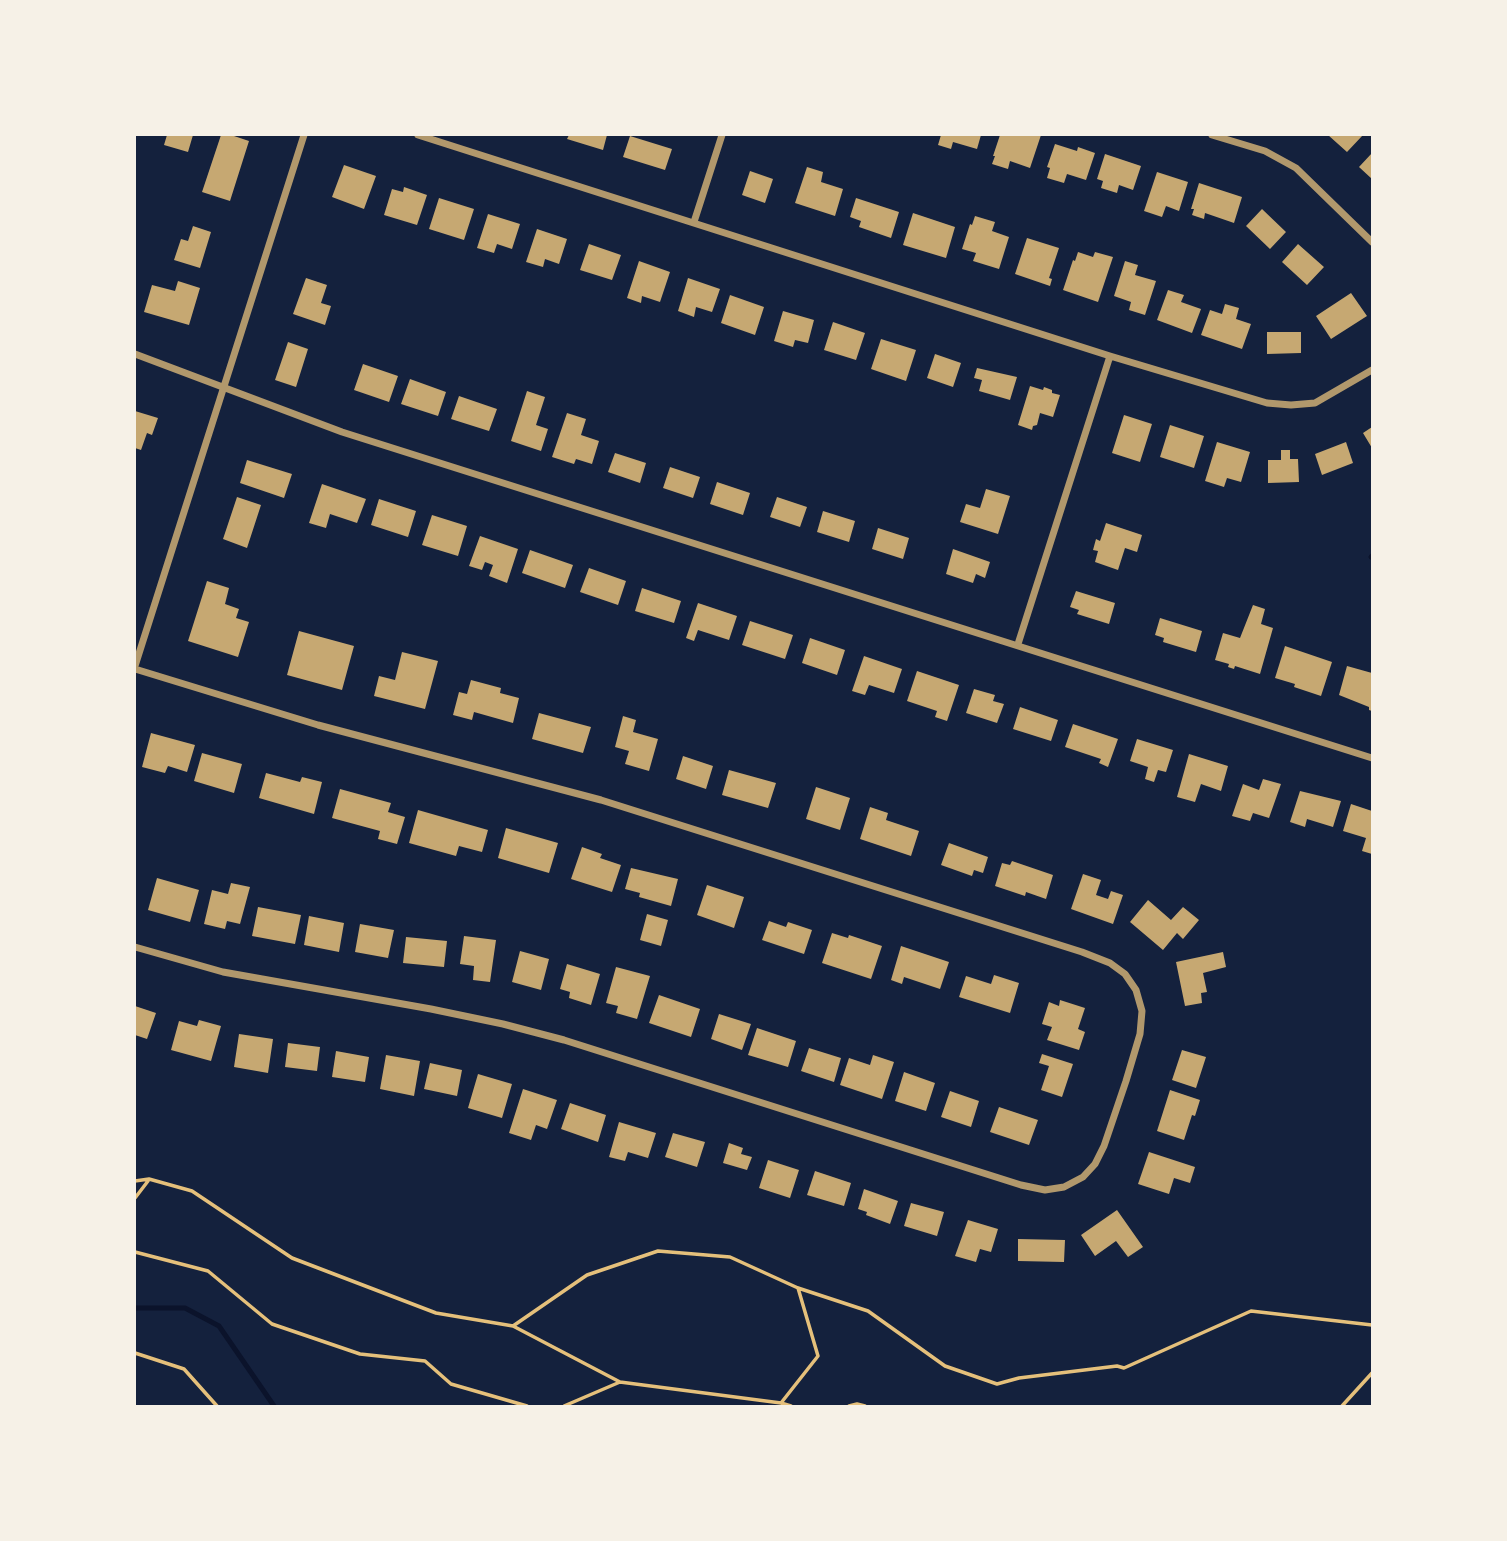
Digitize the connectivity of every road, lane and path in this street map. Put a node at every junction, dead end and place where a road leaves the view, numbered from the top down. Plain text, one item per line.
1 (304, 135) edge
2 (418, 135) edge
3 (722, 135) edge
4 (1212, 135) edge
5 (694, 222) junction
6 (1372, 242) edge
7 (135, 354) edge
8 (1110, 356) junction
9 (1372, 370) edge
10 (224, 386) junction
11 (1018, 644) junction
12 (135, 668) edge
13 (1372, 758) edge
14 (135, 947) edge
15 (149, 1179) junction
16 (135, 1181) edge
17 (135, 1198) edge
18 (135, 1252) edge
19 (799, 1287) junction
20 (1372, 1325) edge
21 (513, 1326) junction
22 (135, 1353) edge
23 (1372, 1373) edge
24 (620, 1382) junction
25 (730, 1398) junction
26 (781, 1403) junction
27 (217, 1406) edge
28 (527, 1406) edge
29 (565, 1406) edge
30 (731, 1406) edge
31 (791, 1406) edge
32 (849, 1406) edge
33 (865, 1406) edge
34 (1342, 1406) edge

1 - 10 street
2 - 5 street
3 - 5 street
4 - 6 street
5 - 8 street
7 - 10 street
8 - 9 street
8 - 11 street
10 - 11 street
10 - 12 street
11 - 13 street
12 - 14 street
15 - 16 path
15 - 17 path
15 - 21 path
18 - 28 path
19 - 20 path
19 - 21 path
19 - 26 path
21 - 24 path
22 - 27 path
23 - 34 path
24 - 25 path
24 - 29 path
25 - 26 path
25 - 30 path
26 - 31 path
32 - 33 path

